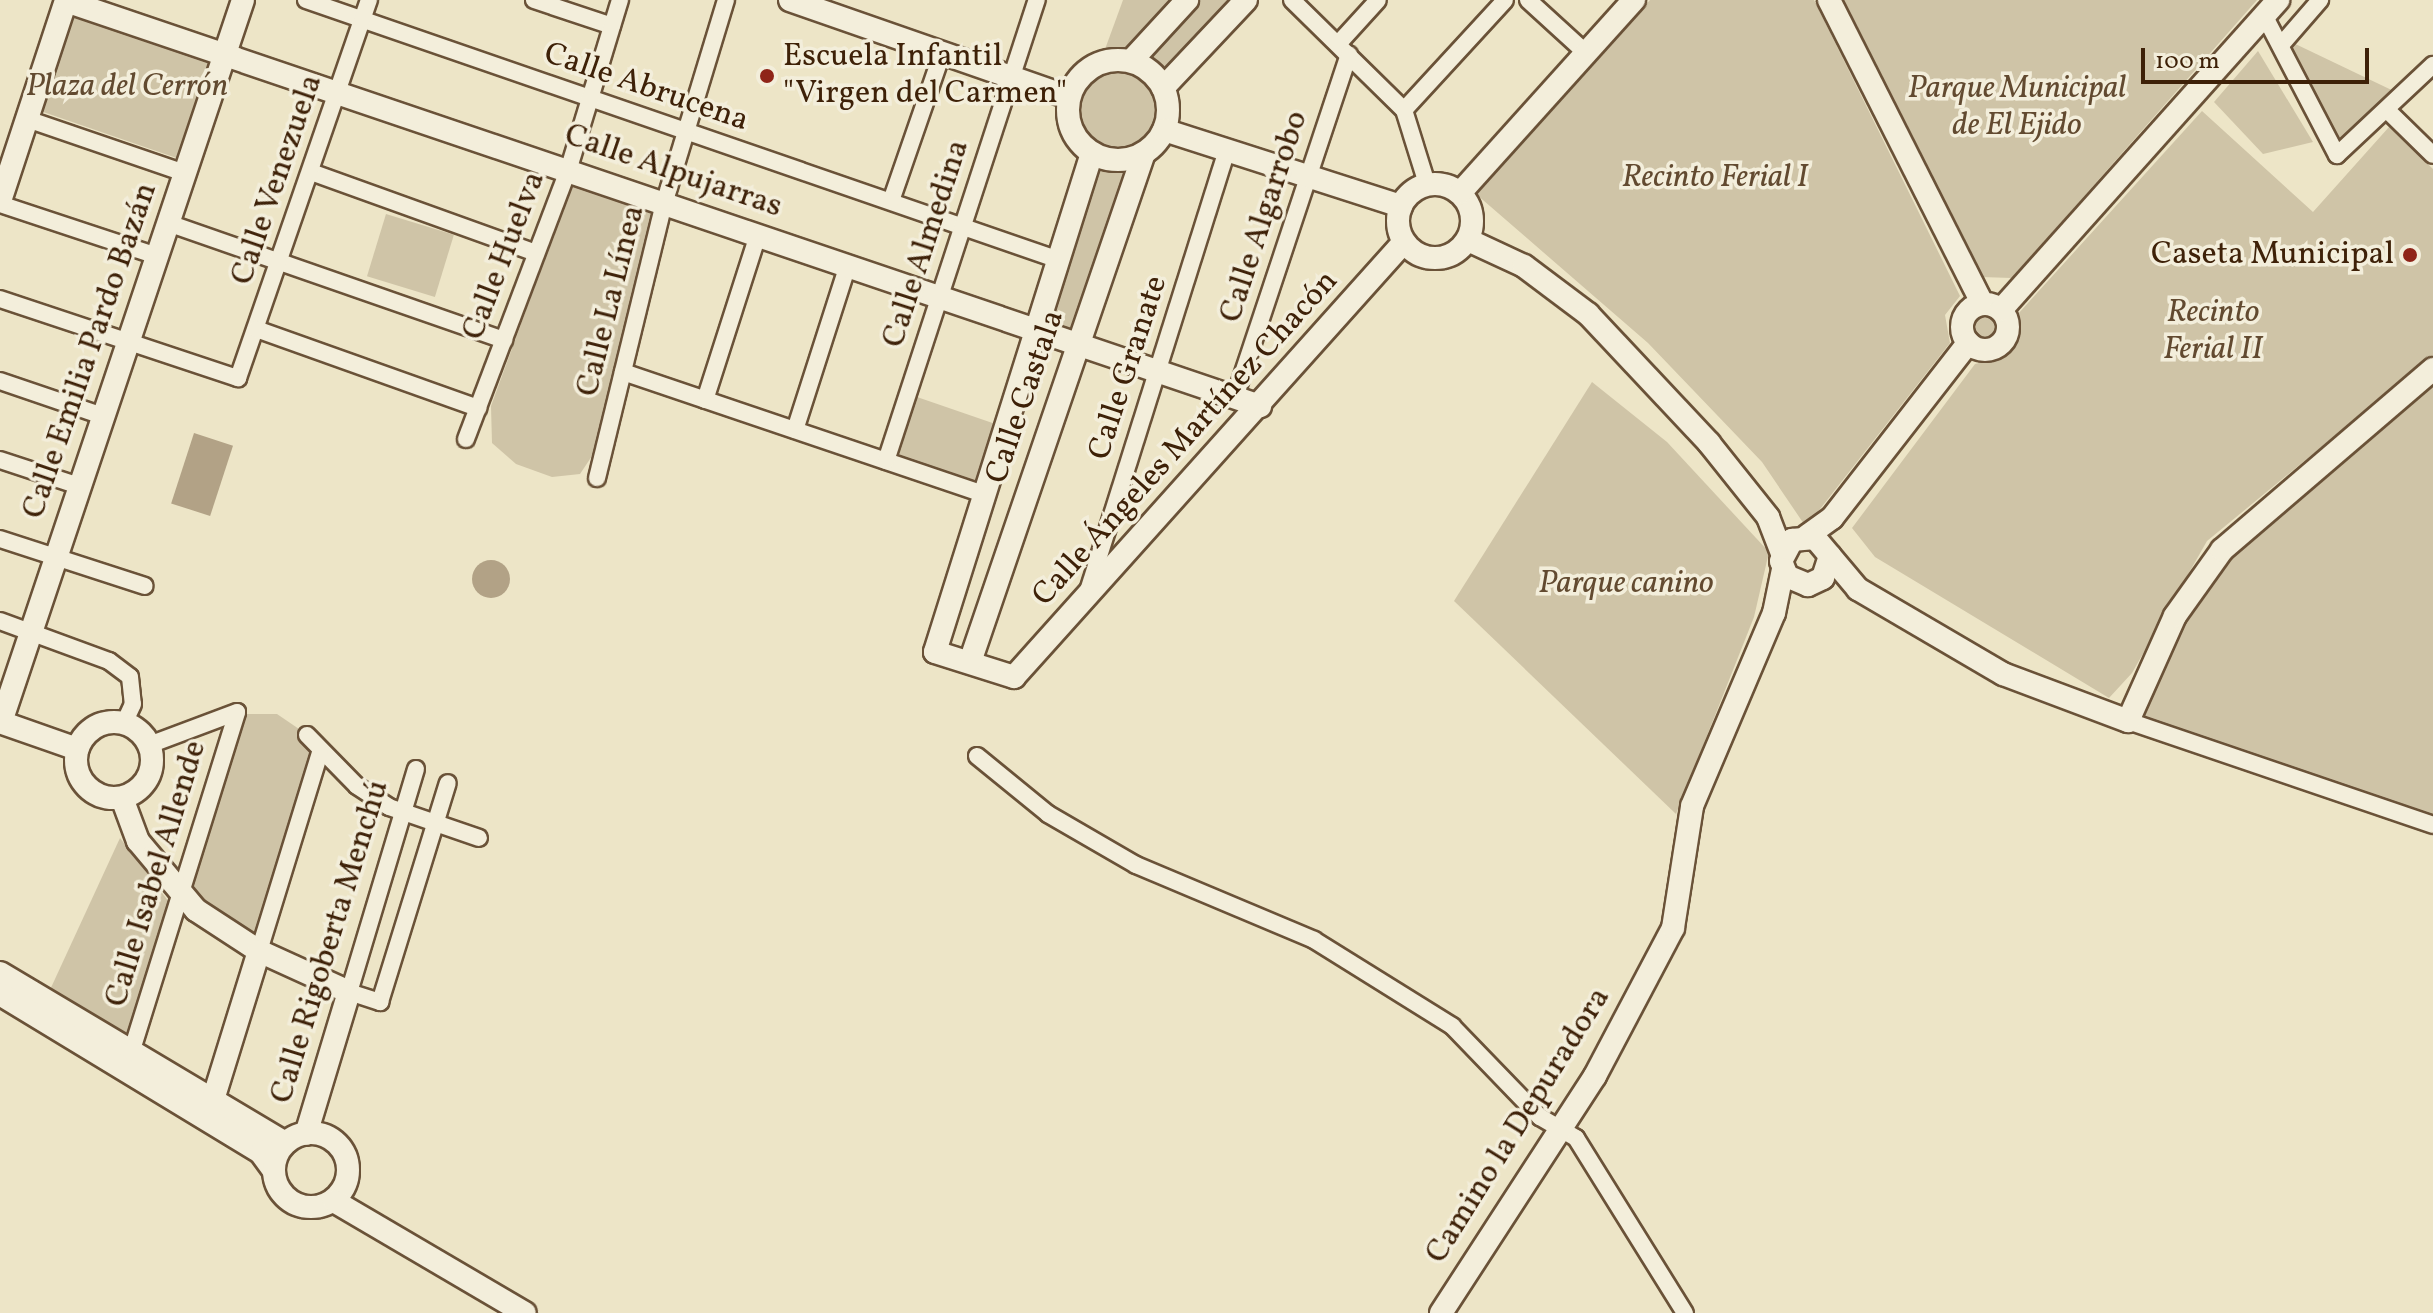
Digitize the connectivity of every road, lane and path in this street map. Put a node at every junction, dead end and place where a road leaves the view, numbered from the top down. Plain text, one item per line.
1 (66, 0) edge
2 (243, 0) edge
3 (306, 0) edge
4 (369, 0) edge
5 (534, 0) edge
6 (620, 0) edge
7 (726, 0) edge
8 (790, 0) edge
9 (1037, 0) edge
10 (1187, 0) edge
11 (1246, 0) edge
12 (1292, 0) edge
13 (1378, 0) edge
14 (1505, 0) edge
15 (1528, 0) edge
16 (1634, 0) edge
17 (1829, 0) edge
18 (2320, 0) edge
19 (2271, 8) edge
20 (363, 20) junction
21 (612, 26) junction
22 (2281, 45) junction
23 (1343, 49) junction
24 (1586, 53) junction
25 (942, 54) junction
26 (225, 55) junction
27 (1131, 61) junction
28 (2433, 65) edge
29 (1012, 80) junction
30 (1163, 88) junction
31 (338, 93) junction
32 (1069, 97) junction
33 (590, 98) junction
34 (1404, 110) junction
35 (2387, 110) junction
36 (27, 119) junction
37 (685, 130) junction
38 (1164, 130) junction
39 (1227, 151) junction
40 (1092, 153) junction
41 (1144, 153) junction
42 (2433, 155) edge
43 (568, 171) junction
44 (311, 172) junction
45 (185, 173) junction
46 (1307, 176) junction
47 (1427, 184) junction
48 (1460, 193) junction
49 (891, 201) junction
50 (0, 202) edge
51 (664, 204) junction
52 (1401, 206) junction
53 (168, 223) junction
54 (962, 226) junction
55 (758, 235) junction
56 (1468, 240) junction
57 (1404, 242) junction
58 (536, 253) junction
59 (157, 256) junction
60 (281, 259) junction
61 (1059, 260) junction
62 (848, 265) junction
63 (940, 296) junction
64 (0, 299) edge
65 (1991, 306) junction
66 (256, 329) junction
67 (1040, 330) junction
68 (504, 340) junction
69 (128, 342) junction
70 (1968, 343) junction
71 (1076, 344) junction
72 (2433, 369) edge
73 (1158, 371) junction
74 (623, 372) junction
75 (0, 381) edge
76 (1235, 397) junction
77 (705, 400) junction
78 (1260, 406) junction
79 (478, 408) junction
80 (103, 416) junction
81 (795, 430) junction
82 (466, 439) dead end
83 (0, 460) edge
84 (886, 461) junction
85 (597, 478) dead end
86 (79, 486) junction
87 (986, 495) junction
88 (1768, 517) junction
89 (1832, 518) junction
90 (1803, 536) junction
91 (0, 539) edge
92 (1829, 552) junction
93 (55, 558) junction
94 (1782, 561) junction
95 (1812, 584) junction
96 (145, 586) dead end
97 (1858, 589) junction
98 (1084, 602) junction
99 (1774, 613) junction
100 (0, 621) edge
101 (30, 632) junction
102 (970, 662) junction
103 (2128, 721) junction
104 (1, 722) edge
105 (124, 723) junction
106 (307, 735) dead end
107 (149, 745) junction
108 (77, 749) junction
109 (320, 753) junction
110 (977, 756) dead end
111 (416, 769) dead end
112 (448, 783) dead end
113 (122, 798) junction
114 (404, 813) junction
115 (436, 824) junction
116 (2433, 825) edge
117 (479, 838) dead end
118 (180, 895) junction
119 (259, 951) junction
120 (0, 973) edge
121 (349, 992) junction
122 (0, 994) edge
123 (131, 1053) junction
124 (212, 1103) junction
125 (1558, 1129) junction
126 (306, 1134) junction
127 (285, 1143) junction
128 (274, 1171) junction
129 (334, 1201) junction
130 (525, 1313) edge
131 (1441, 1313) edge
132 (1685, 1313) edge

1 - 26 street, Calle Alpujarras
1 - 36 street
2 - 26 street, Calle Emilia Pardo Bazán
3 - 20 street, Calle Abrucena
4 - 20 street, Calle Venezuela
5 - 21 street
6 - 21 street, Calle Huelva
7 - 37 street, Calle La Línea
8 - 25 street
9 - 29 street, Calle Almedina
10 - 27 street
11 - 30 street
12 - 23 street
13 - 23 street, Calle Algarrobo
14 - 34 street
15 - 24 street
16 - 24 street
17 - 65 street
18 - 22 street
19 - 22 street
19 - 65 street
20 - 31 street, Calle Venezuela
20 - 33 street, Calle Abrucena
21 - 33 street, Calle Huelva
22 - 35 street
23 - 34 street
23 - 46 street, Calle Algarrobo
24 - 48 street
25 - 29 street
25 - 49 street
26 - 31 street, Calle Alpujarras
26 - 45 street, Calle Emilia Pardo Bazán
27 - 30 street
27 - 32 street
28 - 35 street
29 - 32 street
29 - 54 street, Calle Almedina
30 - 38 street
31 - 43 street, Calle Alpujarras
31 - 44 street, Calle Venezuela
32 - 40 street
33 - 37 street, Calle Abrucena
33 - 43 street, Calle Huelva
34 - 47 street
35 - 42 street
36 - 45 street
36 - 50 street
37 - 49 street, Calle Abrucena
37 - 51 street, Calle La Línea
38 - 39 street
38 - 41 street
39 - 46 street
39 - 73 street, Calle Granate
40 - 41 street
40 - 61 street, Calle Castala
41 - 71 street, Calle Castala
43 - 51 street, Calle Alpujarras
43 - 58 street, Calle Huelva
44 - 58 street
44 - 60 street, Calle Venezuela
45 - 53 street, Calle Emilia Pardo Bazán
46 - 52 street
46 - 76 street, Calle Algarrobo
47 - 48 street
47 - 52 street
48 - 56 street
49 - 54 street, Calle Abrucena
50 - 59 street
51 - 55 street, Calle Alpujarras
51 - 74 street, Calle La Línea
52 - 57 street
53 - 59 street, Calle Emilia Pardo Bazán
53 - 60 street
54 - 61 street, Calle Abrucena
54 - 63 street, Calle Almedina
55 - 62 street, Calle Alpujarras
55 - 77 street
56 - 57 street
56 - 88 street
57 - 78 street, Calle Ángeles Martínez Chacón
58 - 68 street, Calle Huelva
59 - 69 street, Calle Emilia Pardo Bazán
60 - 66 street, Calle Venezuela
60 - 68 street
61 - 67 street, Calle Castala
62 - 63 street, Calle Alpujarras
62 - 81 street
63 - 67 street, Calle Alpujarras
63 - 84 street, Calle Almedina
64 - 69 street
65 - 70 street
65 - 70 street
66 - 69 street, Calle Venezuela
66 - 79 street
67 - 71 street, Calle Alpujarras
67 - 87 street, Calle Castala
68 - 79 street, Calle Huelva
69 - 80 street, Calle Emilia Pardo Bazán
70 - 89 street
71 - 73 street, Calle Alpujarras
71 - 102 street, Calle Castala
72 - 103 street
73 - 76 street, Calle Alpujarras
73 - 98 street, Calle Granate
74 - 77 street
74 - 85 street, Calle La Línea
75 - 80 street
76 - 78 street, Calle Alpujarras
77 - 81 street
78 - 98 street, Calle Ángeles Martínez Chacón
79 - 82 street, Calle Huelva
80 - 86 street, Calle Emilia Pardo Bazán
81 - 84 street
83 - 86 street
84 - 87 street
86 - 93 street, Calle Emilia Pardo Bazán
87 - 102 street, Calle Castala
88 - 90 street
88 - 94 street
89 - 90 street
89 - 92 street
90 - 92 street
90 - 94 street
91 - 93 street
92 - 95 street
92 - 97 street
93 - 96 street
93 - 101 street, Calle Emilia Pardo Bazán
94 - 95 street
94 - 99 street, Camino la Depuradora
95 - 97 street
95 - 99 street, Camino la Depuradora
97 - 103 street
98 - 102 street, Calle Ángeles Martínez Chacón
99 - 125 street, Camino la Depuradora
100 - 101 street
101 - 104 street, Calle Emilia Pardo Bazán
101 - 105 street
103 - 116 street
104 - 108 street
105 - 107 street
105 - 108 street
106 - 109 street
107 - 113 street
107 - 118 street, Calle Isabel Allende
108 - 113 street
109 - 114 street
109 - 119 street
110 - 125 street
111 - 114 street, Calle Rigoberta Menchú
112 - 115 street, Calle Rigoberta Menchú
113 - 118 street
114 - 115 street
114 - 121 street, Calle Rigoberta Menchú
115 - 117 street
115 - 121 street, Calle Rigoberta Menchú
118 - 119 street
118 - 123 street, Calle Isabel Allende
119 - 121 street
119 - 124 street
120 - 123 street
121 - 126 street, Calle Rigoberta Menchú
122 - 128 street
123 - 124 street
124 - 127 street
125 - 131 street, Camino la Depuradora
125 - 132 street
126 - 127 street
126 - 129 street
127 - 128 street
128 - 129 street
129 - 130 street

